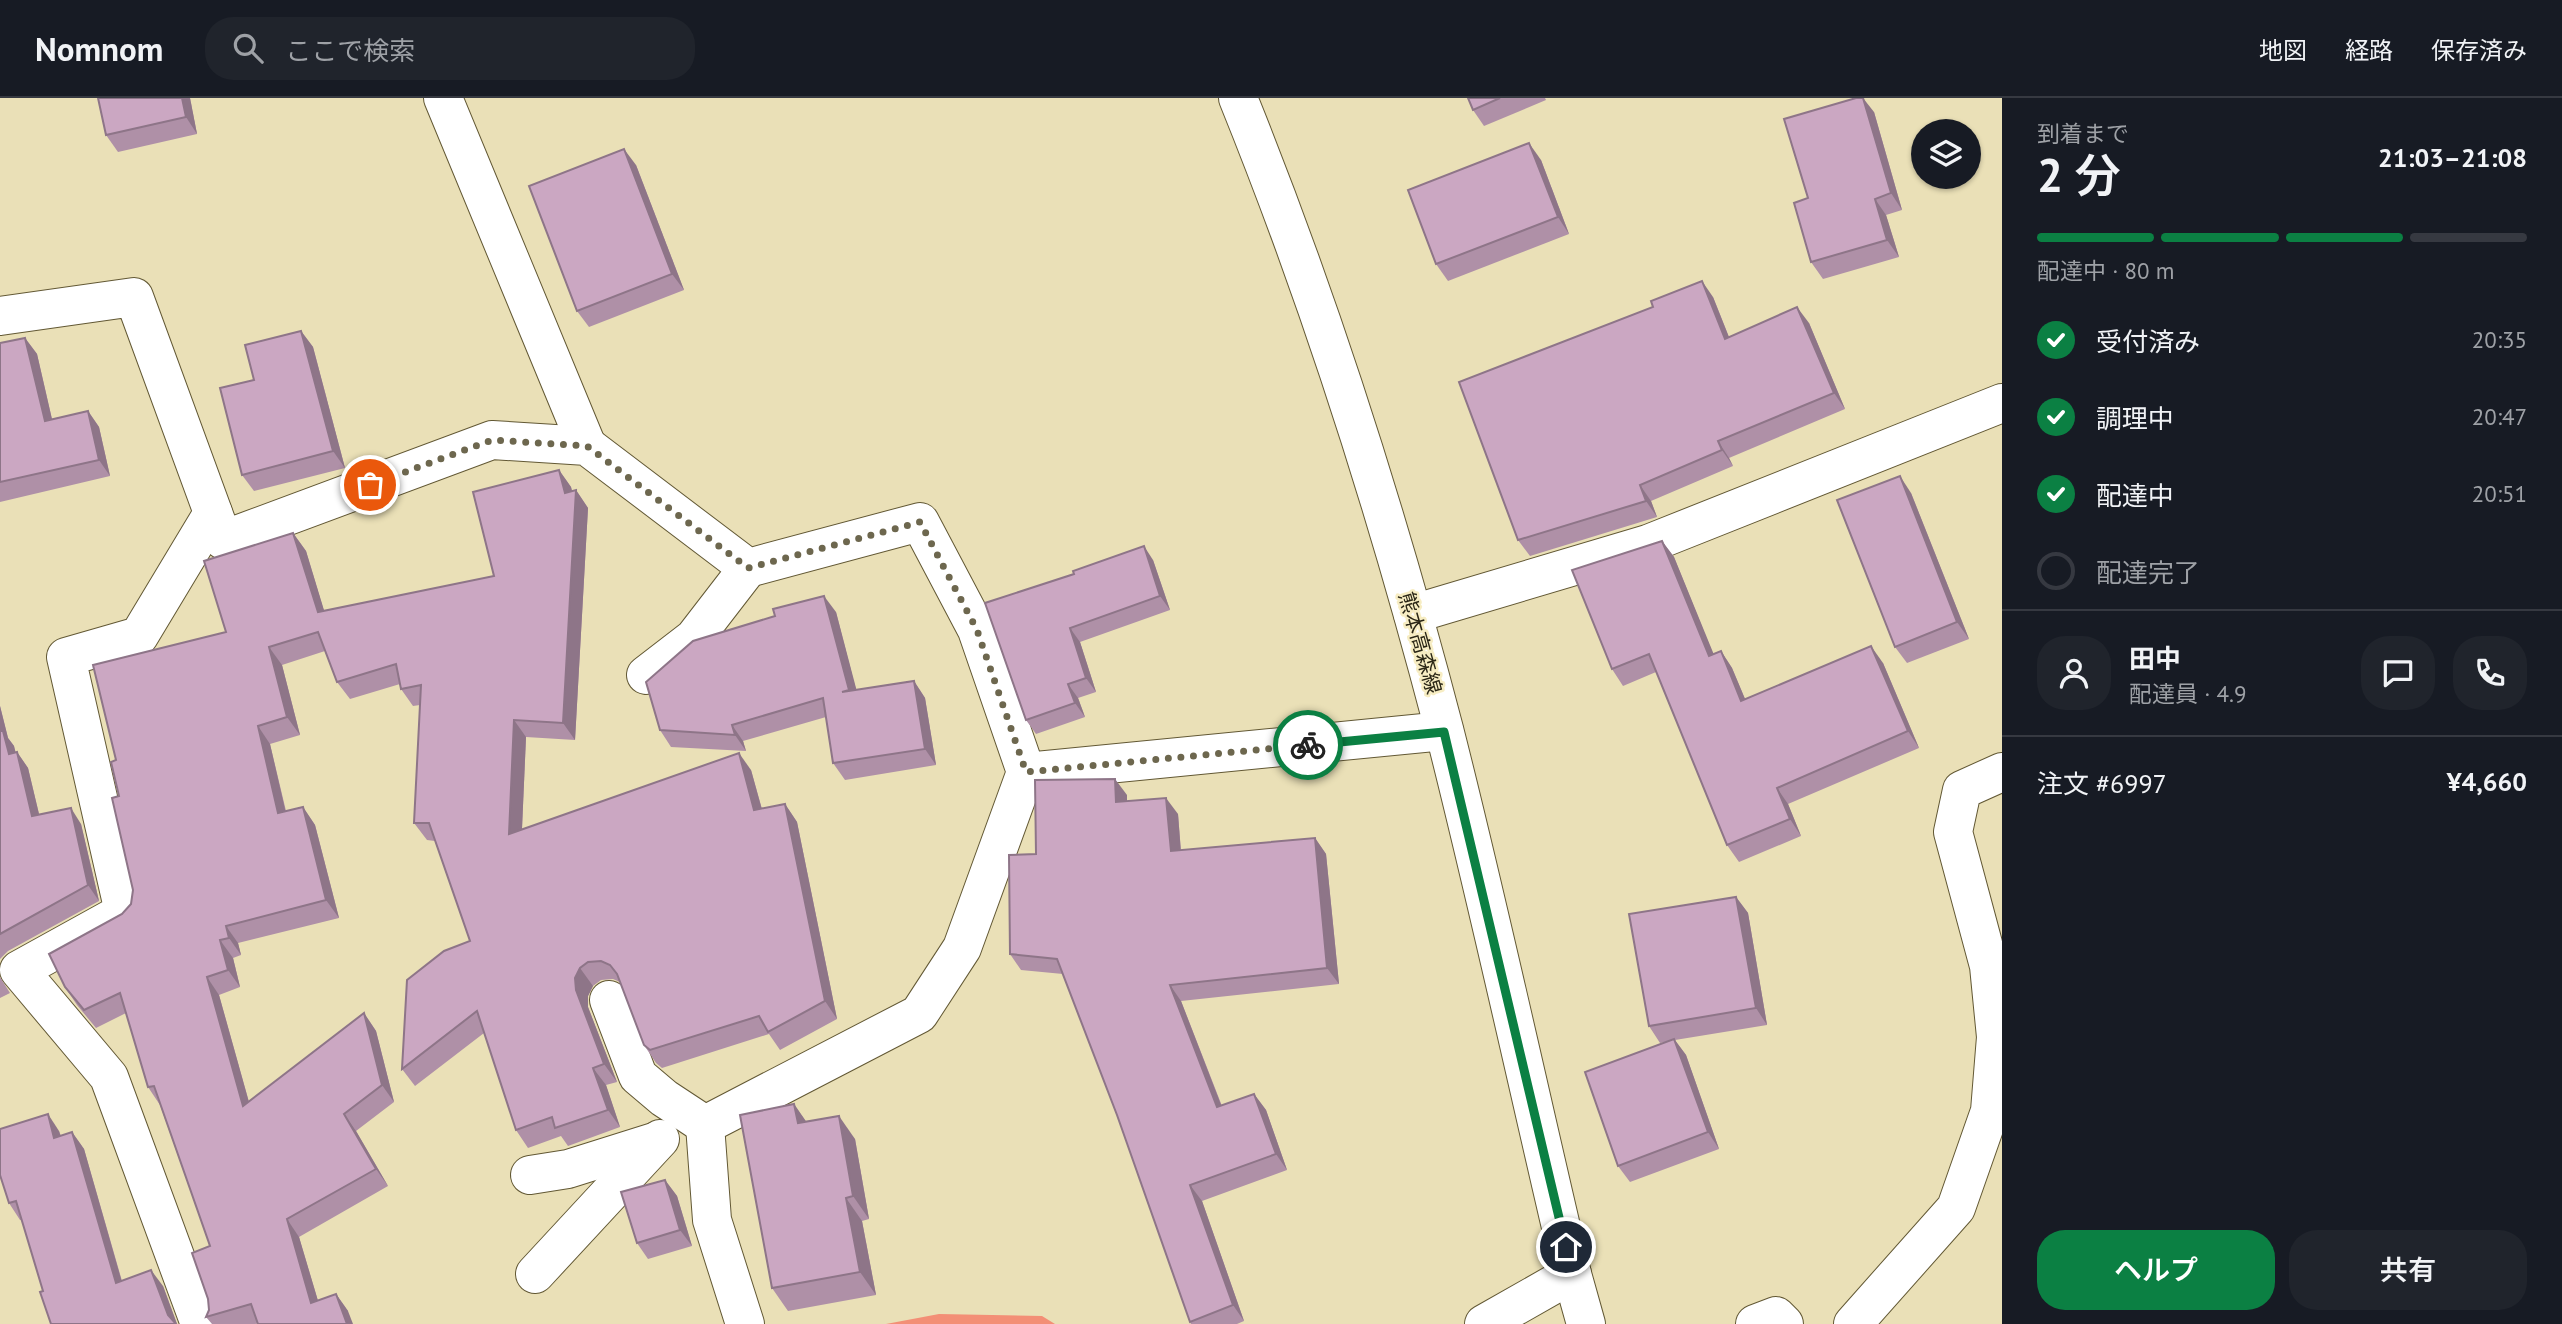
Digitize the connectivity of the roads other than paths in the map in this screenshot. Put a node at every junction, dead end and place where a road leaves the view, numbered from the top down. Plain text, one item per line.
1 (443, 98) edge
2 (1238, 98) edge
3 (0, 316) edge
4 (2002, 403) edge
5 (587, 446) junction
6 (213, 513) junction
7 (748, 568) junction
8 (1413, 614) junction
9 (646, 675) dead end
10 (1444, 732) junction
11 (1026, 772) junction
12 (2002, 772) edge
13 (609, 1000) dead end
14 (705, 1125) junction
15 (660, 1139) junction
16 (530, 1175) dead end
17 (535, 1274) dead end
18 (1572, 1274) junction
19 (200, 1324) edge
20 (745, 1324) edge
21 (1484, 1324) edge
22 (1586, 1324) edge
23 (1755, 1324) edge
24 (1784, 1324) edge
25 (1853, 1324) edge

1 - 5 street
2 - 8 street, 熊本高森線
3 - 6 street
4 - 8 street
5 - 6 street
5 - 7 street
6 - 19 street
7 - 9 street
7 - 11 street
8 - 10 street, 熊本高森線
10 - 11 street
10 - 18 street, 熊本高森線
11 - 14 street
12 - 25 street
13 - 14 street
14 - 15 street
14 - 20 street
15 - 16 street
15 - 17 street
18 - 21 street
18 - 22 street, 熊本高森線
23 - 24 street

